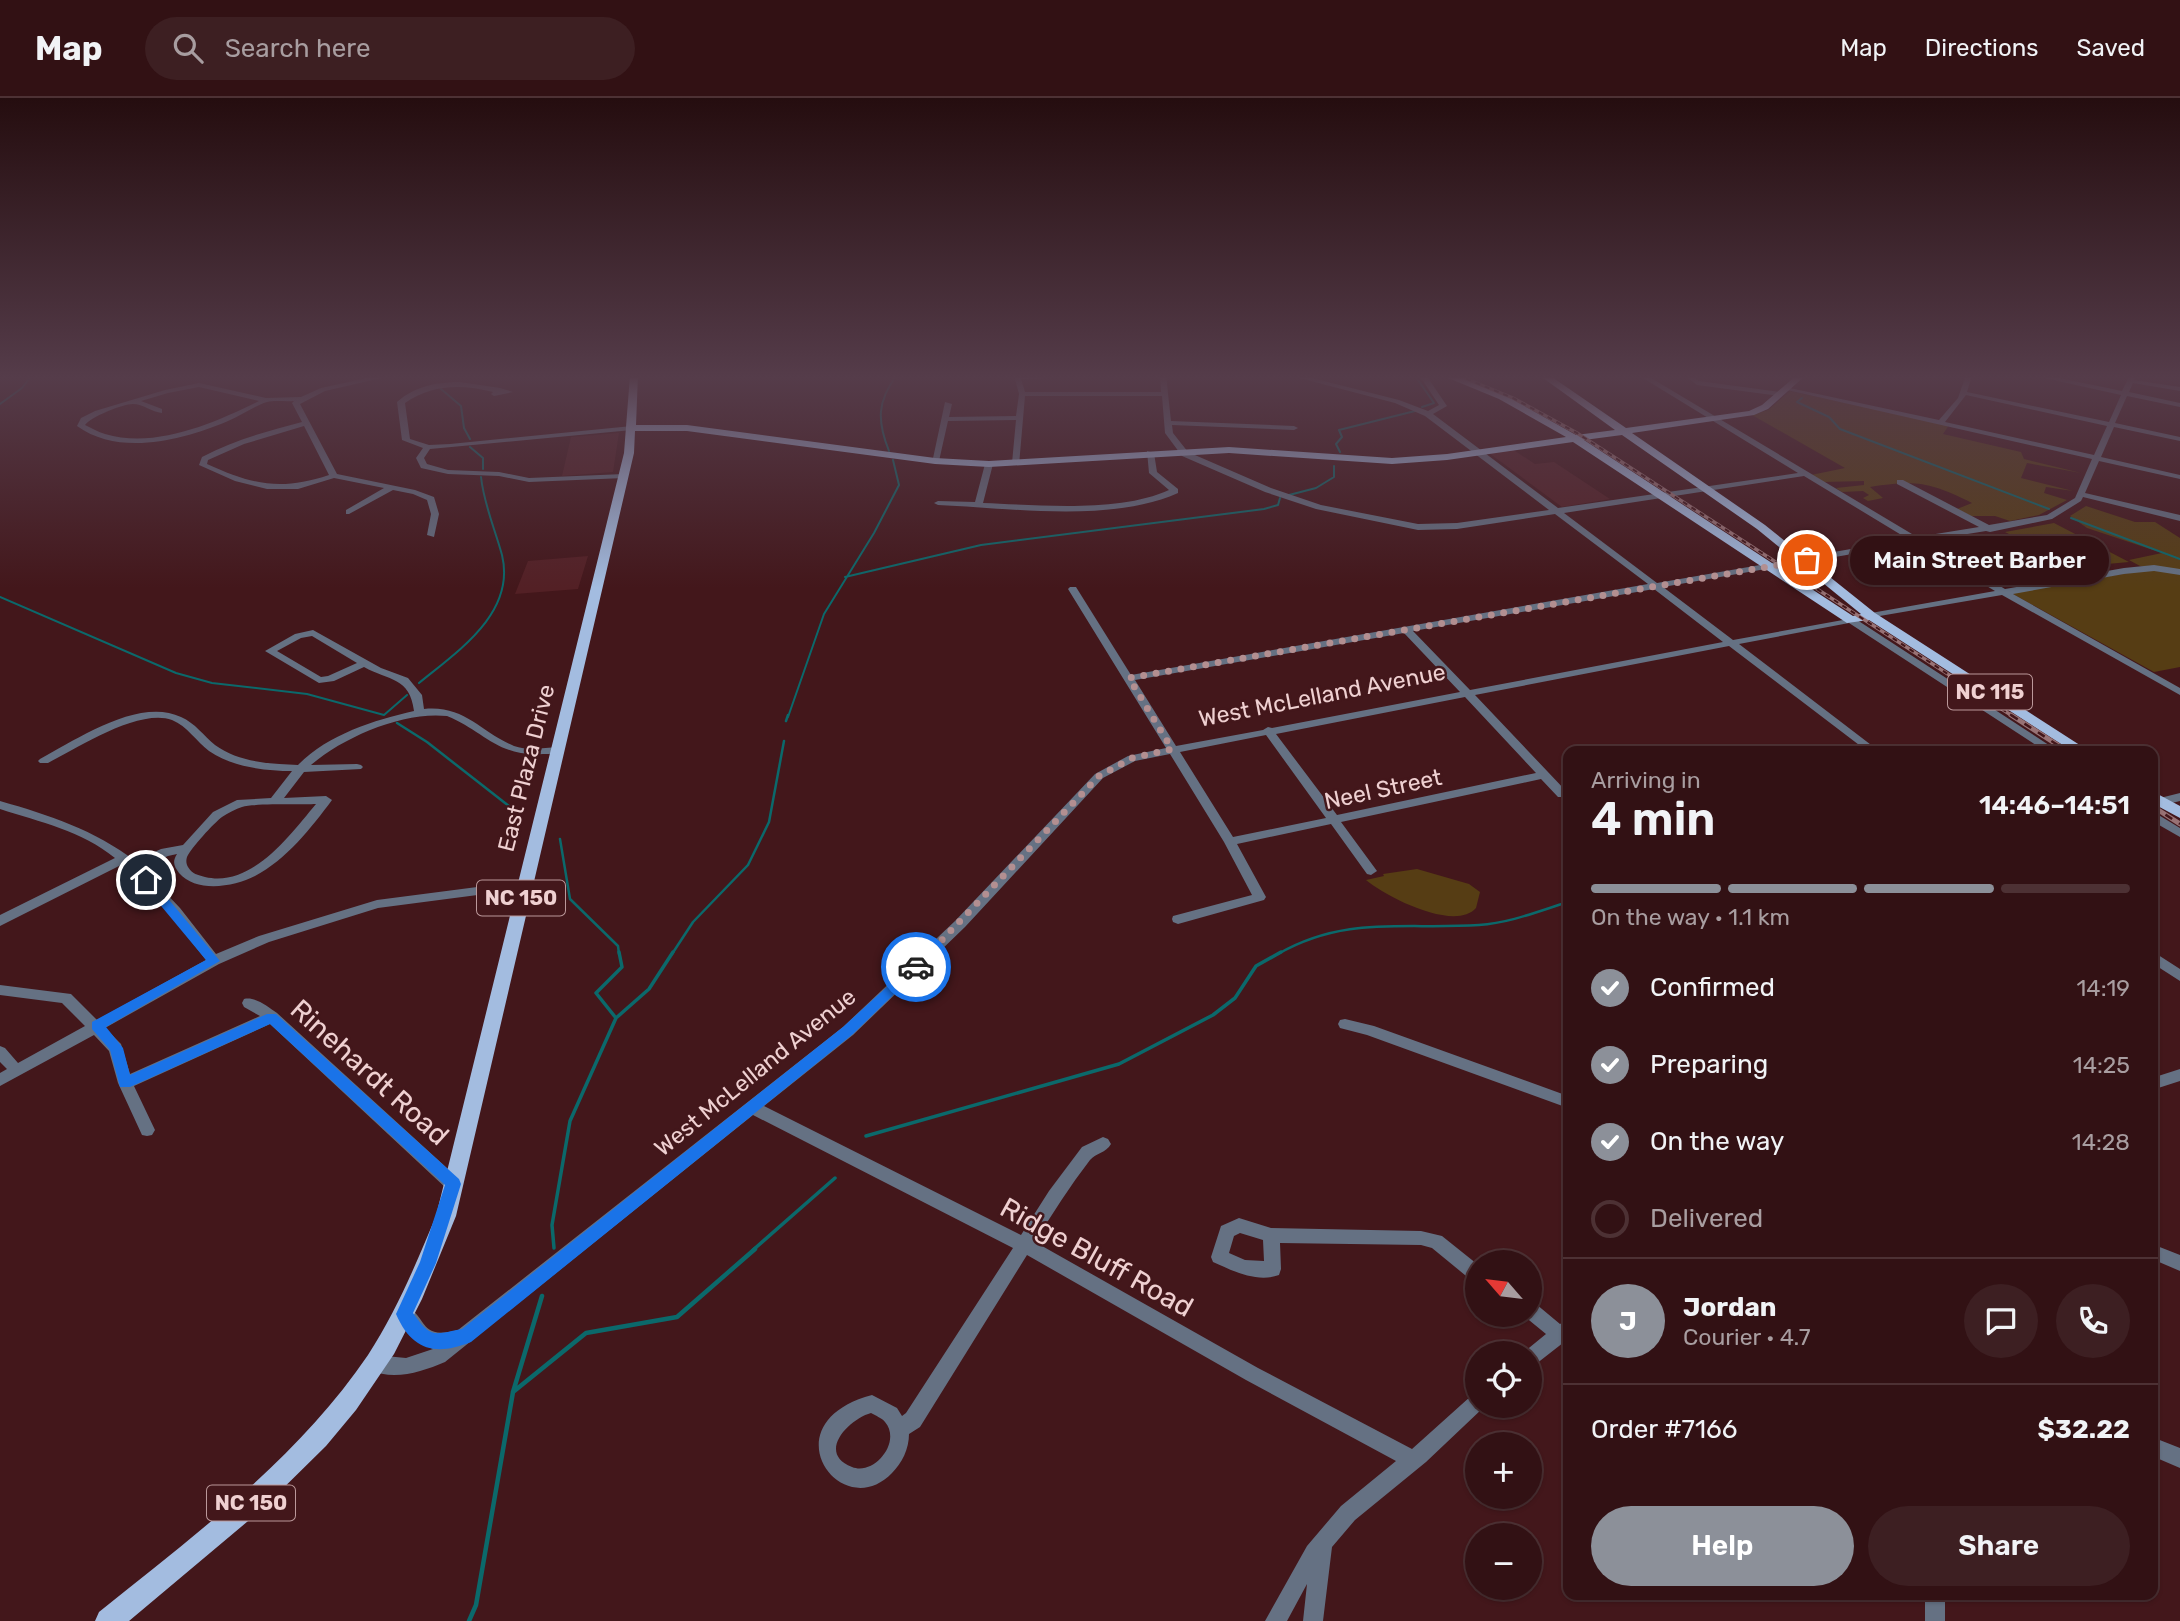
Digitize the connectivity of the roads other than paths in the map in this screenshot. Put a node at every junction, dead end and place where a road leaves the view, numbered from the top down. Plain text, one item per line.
1 (231, 446) edge
2 (317, 446) edge
3 (425, 446) edge
4 (443, 446) edge
5 (629, 446) edge
6 (822, 446) edge
7 (939, 446) edge
8 (1018, 446) edge
9 (1177, 446) edge
10 (1472, 446) edge
11 (1512, 446) edge
12 (1587, 446) edge
13 (1645, 446) edge
14 (1757, 446) edge
15 (2046, 446) edge
16 (2103, 446) edge
17 (428, 447) junction
18 (1181, 451) junction
19 (1479, 451) junction
20 (1150, 453) junction
21 (2098, 458) junction
22 (935, 461) junction
23 (1016, 463) junction
24 (989, 464) junction
25 (1804, 474) junction
26 (334, 476) junction
27 (624, 476) junction
28 (2180, 477) edge
29 (1900, 482) dead end
30 (391, 488) junction
31 (1707, 489) junction
32 (2081, 494) junction
33 (1663, 495) junction
34 (938, 503) dead end
35 (979, 504) junction
36 (1560, 511) junction
37 (349, 512) dead end
38 (2180, 518) edge
39 (1990, 529) junction
40 (431, 535) dead end
41 (1916, 541) junction
42 (1802, 561) junction
43 (1770, 566) junction
44 (2180, 572) edge
45 (1656, 585) junction
46 (1073, 589) dead end
47 (2004, 592) junction
48 (1871, 616) junction
49 (1851, 620) junction
50 (1407, 630) junction
51 (1729, 642) junction
52 (364, 663) junction
53 (1129, 678) junction
54 (1465, 692) junction
55 (2180, 692) edge
56 (419, 711) junction
57 (1268, 730) junction
58 (1867, 746) edge
59 (2045, 746) edge
60 (2074, 746) edge
61 (1172, 749) junction
62 (558, 750) junction
63 (44, 761) dead end
64 (303, 767) junction
65 (357, 767) dead end
66 (1544, 775) junction
67 (1562, 794) dead end
68 (2180, 797) edge
69 (2158, 800) edge
70 (275, 801) junction
71 (2158, 801) edge
72 (0, 805) edge
73 (2180, 813) edge
74 (2158, 819) edge
75 (1335, 821) junction
76 (2180, 833) edge
77 (1230, 842) junction
78 (187, 848) junction
79 (129, 863) junction
80 (1371, 871) dead end
81 (524, 885) junction
82 (1178, 919) dead end
83 (0, 921) edge
84 (2158, 960) edge
85 (214, 961) junction
86 (2180, 976) edge
87 (0, 990) edge
88 (249, 1003) dead end
89 (272, 1017) junction
90 (1345, 1024) dead end
91 (97, 1026) junction
92 (0, 1052) edge
93 (17, 1071) junction
94 (2180, 1075) edge
95 (0, 1080) edge
96 (2158, 1082) edge
97 (125, 1083) junction
98 (1563, 1100) edge
99 (752, 1107) junction
100 (147, 1130) dead end
101 (1103, 1143) dead end
102 (453, 1184) junction
103 (1271, 1235) dead end
104 (1026, 1246) junction
105 (2158, 1254) edge
106 (2180, 1263) edge
107 (1465, 1264) edge
108 (404, 1314) junction
109 (1542, 1317) edge
110 (1563, 1330) edge
111 (1563, 1332) edge
112 (466, 1336) junction
113 (1542, 1348) edge
114 (375, 1364) junction
115 (1465, 1413) edge
116 (900, 1429) dead end
117 (2158, 1449) edge
118 (2180, 1458) edge
119 (1413, 1460) junction
120 (1323, 1542) junction
121 (1935, 1600) edge
122 (108, 1621) edge
123 (1275, 1621) edge
124 (1313, 1621) edge
125 (1936, 1621) edge

1 - 26 street
2 - 26 street
3 - 17 street
4 - 17 street
5 - 27 main road, East Plaza Drive / NC 150
6 - 22 main road
7 - 22 street
8 - 23 street
9 - 18 street
10 - 19 street
11 - 19 main road
12 - 33 main road
13 - 31 main road
14 - 25 street
15 - 21 street
16 - 21 street
17 - 27 street
18 - 19 main road
18 - 20 main road
18 - 36 street
19 - 36 street
20 - 23 main road
20 - 35 street
21 - 28 street
21 - 32 street
22 - 24 main road
23 - 24 main road
24 - 35 street
25 - 31 street
25 - 41 street
26 - 30 street
27 - 62 main road, East Plaza Drive / NC 150
29 - 39 street
30 - 37 street
30 - 40 street
31 - 33 street
31 - 42 main road
32 - 38 street
32 - 39 street
33 - 36 street
33 - 43 main road
34 - 35 street
36 - 45 street
39 - 41 street
41 - 42 street
41 - 47 street
42 - 43 street
42 - 48 main road, NC 115
43 - 45 street
43 - 49 main road
44 - 47 street
45 - 50 street
45 - 51 street
46 - 53 street
47 - 48 street
47 - 55 street
48 - 49 main road, West McLelland Avenue
48 - 60 main road, NC 115
49 - 51 street, West McLelland Avenue
49 - 59 street
50 - 53 street
50 - 54 street
51 - 54 street, West McLelland Avenue
51 - 58 street
52 - 52 street
52 - 56 street
53 - 61 street
54 - 57 street, West McLelland Avenue
54 - 66 street
56 - 62 street
56 - 64 street
57 - 61 street, West McLelland Avenue
57 - 75 street
61 - 77 street
61 - 99 street, West McLelland Avenue
62 - 81 main road, East Plaza Drive / NC 150
63 - 64 street
64 - 65 street
64 - 70 street
66 - 67 street
66 - 75 street, Neel Street
68 - 69 street
70 - 78 street
70 - 78 street
71 - 73 main road
72 - 79 street
74 - 76 street
75 - 77 street, Neel Street
75 - 80 street
77 - 82 street
78 - 79 street
79 - 83 street
79 - 85 street
81 - 85 street
81 - 102 main road, East Plaza Drive / NC 150
84 - 86 street
85 - 91 street
87 - 91 street
88 - 89 street, Rinehardt Road
89 - 97 street
89 - 102 street, Rinehardt Road
90 - 98 street
91 - 93 street
91 - 97 street
92 - 93 street
93 - 95 street
94 - 96 street
97 - 100 street
99 - 104 street, Ridge Bluff Road
99 - 112 street, West McLelland Avenue
101 - 104 street
102 - 108 main road, East Plaza Drive / NC 150
103 - 107 street
104 - 116 street
104 - 119 street, Ridge Bluff Road
105 - 106 street
108 - 112 street
108 - 114 main road, East Plaza Drive / NC 150
109 - 110 street
111 - 113 street
112 - 114 street, West McLelland Avenue
114 - 122 main road, NC 150
115 - 119 street
117 - 118 street
119 - 120 street
120 - 123 street
120 - 124 street
121 - 125 street

